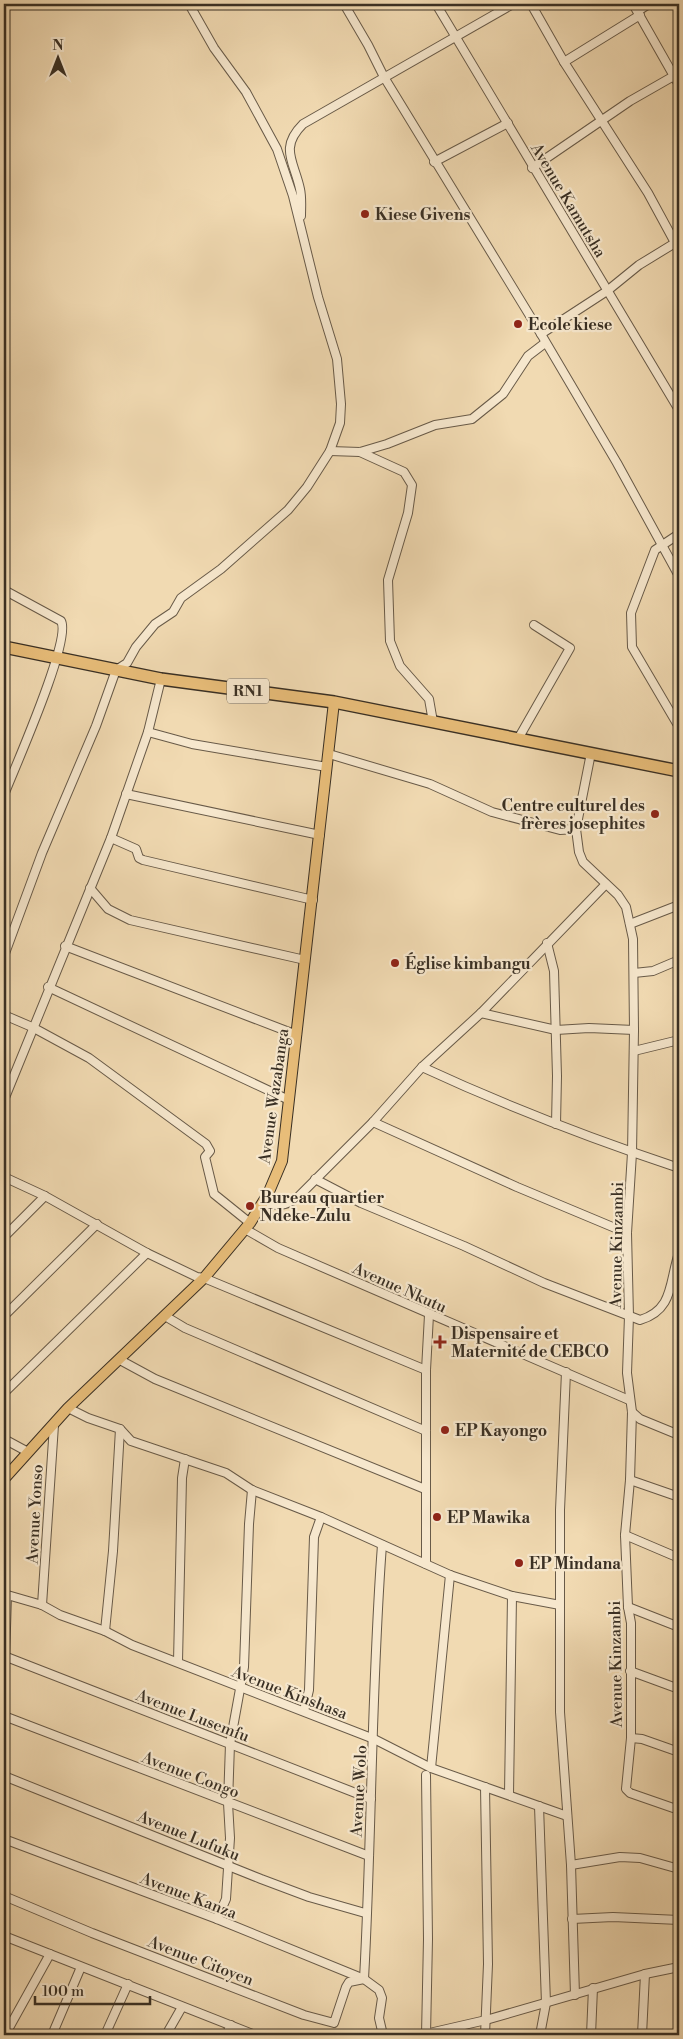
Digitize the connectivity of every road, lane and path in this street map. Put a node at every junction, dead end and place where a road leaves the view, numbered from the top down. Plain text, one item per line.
1 (189, 4) edge
2 (344, 4) edge
3 (436, 4) edge
4 (513, 4) edge
5 (531, 4) edge
6 (649, 4) edge
7 (637, 10) edge
8 (456, 37) junction
9 (564, 62) junction
10 (677, 75) edge
11 (384, 77) junction
12 (679, 85) edge
13 (601, 121) junction
14 (508, 123) junction
15 (434, 162) junction
16 (532, 168) junction
17 (300, 224) junction
18 (677, 246) edge
19 (607, 291) junction
20 (541, 334) junction
21 (545, 343) junction
22 (679, 410) edge
23 (330, 451) junction
24 (360, 452) junction
25 (679, 534) edge
26 (661, 545) junction
27 (679, 576) edge
28 (4, 590) edge
29 (534, 625) dead end
30 (4, 647) edge
31 (57, 659) junction
32 (116, 670) junction
33 (161, 679) junction
34 (334, 702) junction
35 (433, 722) junction
36 (679, 726) edge
37 (148, 732) junction
38 (518, 739) junction
39 (591, 753) junction
40 (329, 754) junction
41 (328, 767) junction
42 (679, 771) edge
43 (126, 794) junction
44 (4, 795) edge
45 (576, 829) junction
46 (320, 835) junction
47 (111, 838) junction
48 (606, 884) junction
49 (90, 888) junction
50 (313, 900) junction
51 (679, 905) edge
52 (630, 924) junction
53 (548, 943) junction
54 (65, 946) junction
55 (4, 956) edge
56 (305, 960) junction
57 (679, 960) edge
58 (634, 973) junction
59 (48, 987) junction
60 (481, 1013) junction
61 (4, 1015) edge
62 (32, 1027) junction
63 (556, 1030) junction
64 (634, 1030) junction
65 (297, 1035) junction
66 (679, 1040) edge
67 (634, 1052) junction
68 (422, 1066) junction
69 (4, 1100) edge
70 (289, 1100) junction
71 (373, 1122) junction
72 (556, 1124) junction
73 (632, 1153) junction
74 (679, 1168) edge
75 (4, 1178) edge
76 (316, 1179) junction
77 (45, 1196) junction
78 (264, 1202) junction
79 (97, 1224) junction
80 (248, 1226) junction
81 (627, 1233) junction
82 (4, 1237) edge
83 (147, 1253) junction
84 (679, 1253) edge
85 (204, 1278) junction
86 (429, 1315) junction
87 (4, 1316) edge
88 (165, 1316) junction
89 (629, 1316) junction
90 (120, 1360) junction
91 (426, 1370) junction
92 (566, 1372) junction
93 (4, 1393) edge
94 (629, 1400) junction
95 (68, 1408) junction
96 (632, 1412) junction
97 (54, 1425) junction
98 (120, 1429) junction
99 (426, 1431) junction
100 (679, 1434) edge
101 (4, 1439) edge
102 (28, 1452) junction
103 (185, 1459) junction
104 (4, 1479) edge
105 (630, 1480) junction
106 (425, 1489) junction
107 (252, 1490) junction
108 (679, 1498) edge
109 (321, 1517) junction
110 (625, 1535) junction
111 (382, 1546) junction
112 (679, 1558) edge
113 (426, 1564) junction
114 (450, 1575) junction
115 (5, 1594) edge
116 (512, 1596) junction
117 (42, 1605) junction
118 (560, 1605) junction
119 (628, 1607) junction
120 (679, 1627) edge
121 (105, 1632) junction
122 (5, 1657) edge
123 (178, 1662) junction
124 (630, 1671) junction
125 (239, 1688) junction
126 (679, 1689) edge
127 (4, 1694) edge
128 (304, 1712) junction
129 (4, 1716) edge
130 (631, 1738) junction
131 (374, 1739) junction
132 (230, 1744) junction
133 (679, 1752) edge
134 (431, 1768) junction
135 (426, 1775) dead end
136 (4, 1776) edge
137 (485, 1788) junction
138 (509, 1794) junction
139 (371, 1799) junction
140 (228, 1803) junction
141 (539, 1806) junction
142 (679, 1810) edge
143 (566, 1816) junction
144 (4, 1839) edge
145 (369, 1856) junction
146 (570, 1865) junction
147 (228, 1866) junction
148 (679, 1869) edge
149 (4, 1896) edge
150 (366, 1913) junction
151 (217, 1919) junction
152 (572, 1919) junction
153 (679, 1920) edge
154 (4, 1936) edge
155 (50, 1954) junction
156 (81, 1967) junction
157 (679, 1967) edge
158 (645, 1974) junction
159 (364, 1979) junction
160 (128, 1984) junction
161 (593, 1988) junction
162 (575, 1995) junction
163 (546, 2003) junction
164 (182, 2007) junction
165 (486, 2020) junction
166 (231, 2025) junction
167 (426, 2034) edge
168 (5, 2035) edge
169 (52, 2035) edge
170 (105, 2035) edge
171 (166, 2035) edge
172 (226, 2035) edge
173 (256, 2035) edge
174 (383, 2035) edge
175 (484, 2035) edge
176 (540, 2035) edge
177 (591, 2035) edge
178 (642, 2035) edge

1 - 17 street
2 - 11 street
3 - 8 street, Avenue Kamutsha
4 - 8 street
5 - 9 street
6 - 7 street
7 - 9 street
7 - 10 street
8 - 11 street
8 - 14 street, Avenue Kamutsha
9 - 13 street
10 - 12 street
10 - 13 street
11 - 15 street
11 - 17 street
13 - 16 street
13 - 18 street
14 - 15 street
14 - 16 street, Avenue Kamutsha
15 - 20 street
16 - 19 street, Avenue Kamutsha
17 - 23 street
18 - 19 street
19 - 20 street
19 - 22 street, Avenue Kamutsha
20 - 21 street
21 - 24 street
21 - 26 street
23 - 24 street
23 - 32 street
24 - 35 street
25 - 26 street
26 - 27 street
26 - 36 street
28 - 31 street
29 - 38 street
30 - 31 highway, RN1
31 - 32 highway, RN1
31 - 44 street
32 - 33 highway, RN1
32 - 55 street
33 - 34 highway, RN1
33 - 37 street
34 - 35 highway, RN1
34 - 40 main road, Avenue Wazabanga
35 - 38 highway, RN1
37 - 41 street
37 - 43 street
38 - 39 highway, RN1
39 - 42 highway, RN1
39 - 45 street, Avenue Kinzambi
40 - 41 main road, Avenue Wazabanga
40 - 45 street
41 - 46 main road, Avenue Wazabanga
43 - 46 street
43 - 47 street
45 - 48 street, Avenue Kinzambi
46 - 50 main road, Avenue Wazabanga
47 - 49 street
47 - 50 street
48 - 52 street, Avenue Kinzambi
48 - 53 street
49 - 54 street
49 - 56 street
50 - 56 main road, Avenue Wazabanga
51 - 52 street
52 - 58 street, Avenue Kinzambi
53 - 60 street
53 - 63 street
54 - 59 street
54 - 65 street
56 - 65 main road, Avenue Wazabanga
57 - 58 street
58 - 64 street, Avenue Kinzambi
59 - 62 street
59 - 70 street
60 - 63 street
60 - 68 street
61 - 62 street
62 - 69 street
62 - 80 street, Avenue Nkutu
63 - 64 street
63 - 72 street
64 - 67 street, Avenue Kinzambi
65 - 70 main road, Avenue Wazabanga
66 - 67 street
67 - 73 street, Avenue Kinzambi
68 - 71 street
68 - 72 street
70 - 78 main road, Avenue Wazabanga
71 - 76 street
71 - 81 street
72 - 73 street
73 - 74 street
73 - 81 street, Avenue Kinzambi
75 - 77 street
76 - 78 street
76 - 89 street
77 - 79 street
77 - 82 street
78 - 80 main road, Avenue Wazabanga
79 - 83 street
79 - 87 street
80 - 85 main road, Avenue Wazabanga
80 - 86 street, Avenue Nkutu
81 - 89 street, Avenue Kinzambi
83 - 85 street
83 - 93 street
84 - 89 street
85 - 88 main road, Avenue Wazabanga
85 - 91 street
86 - 91 street
86 - 92 street, Avenue Nkutu
88 - 90 main road, Avenue Wazabanga
88 - 99 street
89 - 94 street, Avenue Kinzambi
90 - 95 main road, Avenue Wazabanga
90 - 106 street
91 - 99 street
92 - 94 street, Avenue Nkutu
92 - 118 street
94 - 96 street, Avenue Kinzambi
95 - 97 main road, Avenue Wazabanga
95 - 98 street
96 - 100 street
96 - 105 street, Avenue Kinzambi
97 - 102 main road, Avenue Wazabanga
97 - 117 street, Avenue Yonso
98 - 103 street
98 - 121 street
99 - 106 street
101 - 102 street
102 - 104 main road, Avenue Wazabanga
103 - 107 street
103 - 123 street
105 - 108 street
105 - 110 street, Avenue Kinzambi
106 - 113 street
107 - 109 street
107 - 125 street
109 - 111 street
109 - 128 street
110 - 112 street
110 - 119 street, Avenue Kinzambi
111 - 113 street
111 - 131 street, Avenue Wolo
113 - 114 street
114 - 116 street
114 - 134 street
115 - 117 street, Avenue Kinshasa
115 - 122 street
116 - 118 street
116 - 138 street
117 - 121 street, Avenue Kinshasa
118 - 143 street
119 - 120 street
119 - 124 street, Avenue Kinzambi
121 - 123 street, Avenue Kinshasa
122 - 127 street
122 - 132 street, Avenue Lusemfu
123 - 125 street, Avenue Kinshasa
124 - 126 street
124 - 130 street, Avenue Kinzambi
125 - 128 street, Avenue Kinshasa
125 - 132 street
128 - 131 street, Avenue Kinshasa
129 - 140 street, Avenue Congo
130 - 133 street
130 - 142 street, Avenue Kinzambi
131 - 134 street, Avenue Kinshasa
131 - 139 street, Avenue Wolo
132 - 139 street, Avenue Lusemfu
132 - 140 street
134 - 137 street, Avenue Kinshasa
135 - 167 street
136 - 147 street, Avenue Lufuku
137 - 138 street, Avenue Kinshasa
137 - 165 street
138 - 141 street, Avenue Kinshasa
139 - 145 street, Avenue Wolo
140 - 145 street, Avenue Congo
140 - 147 street
141 - 143 street, Avenue Kinshasa
141 - 163 street
143 - 146 street
144 - 151 street, Avenue Kanza
145 - 150 street, Avenue Wolo
146 - 148 street
146 - 152 street
147 - 150 street, Avenue Lufuku
147 - 151 street
149 - 159 street, Avenue Citoyen
150 - 159 street, Avenue Wolo
151 - 159 street, Avenue Kanza
152 - 153 street
152 - 162 street
154 - 155 street
155 - 156 street
155 - 168 street
156 - 160 street
156 - 169 street
157 - 158 street
158 - 161 street
158 - 178 street
159 - 174 street
160 - 164 street
160 - 170 street
161 - 162 street
161 - 177 street
162 - 163 street
163 - 165 street
163 - 176 street
164 - 166 street
164 - 171 street
165 - 167 street
165 - 175 street
166 - 172 street
166 - 173 street

